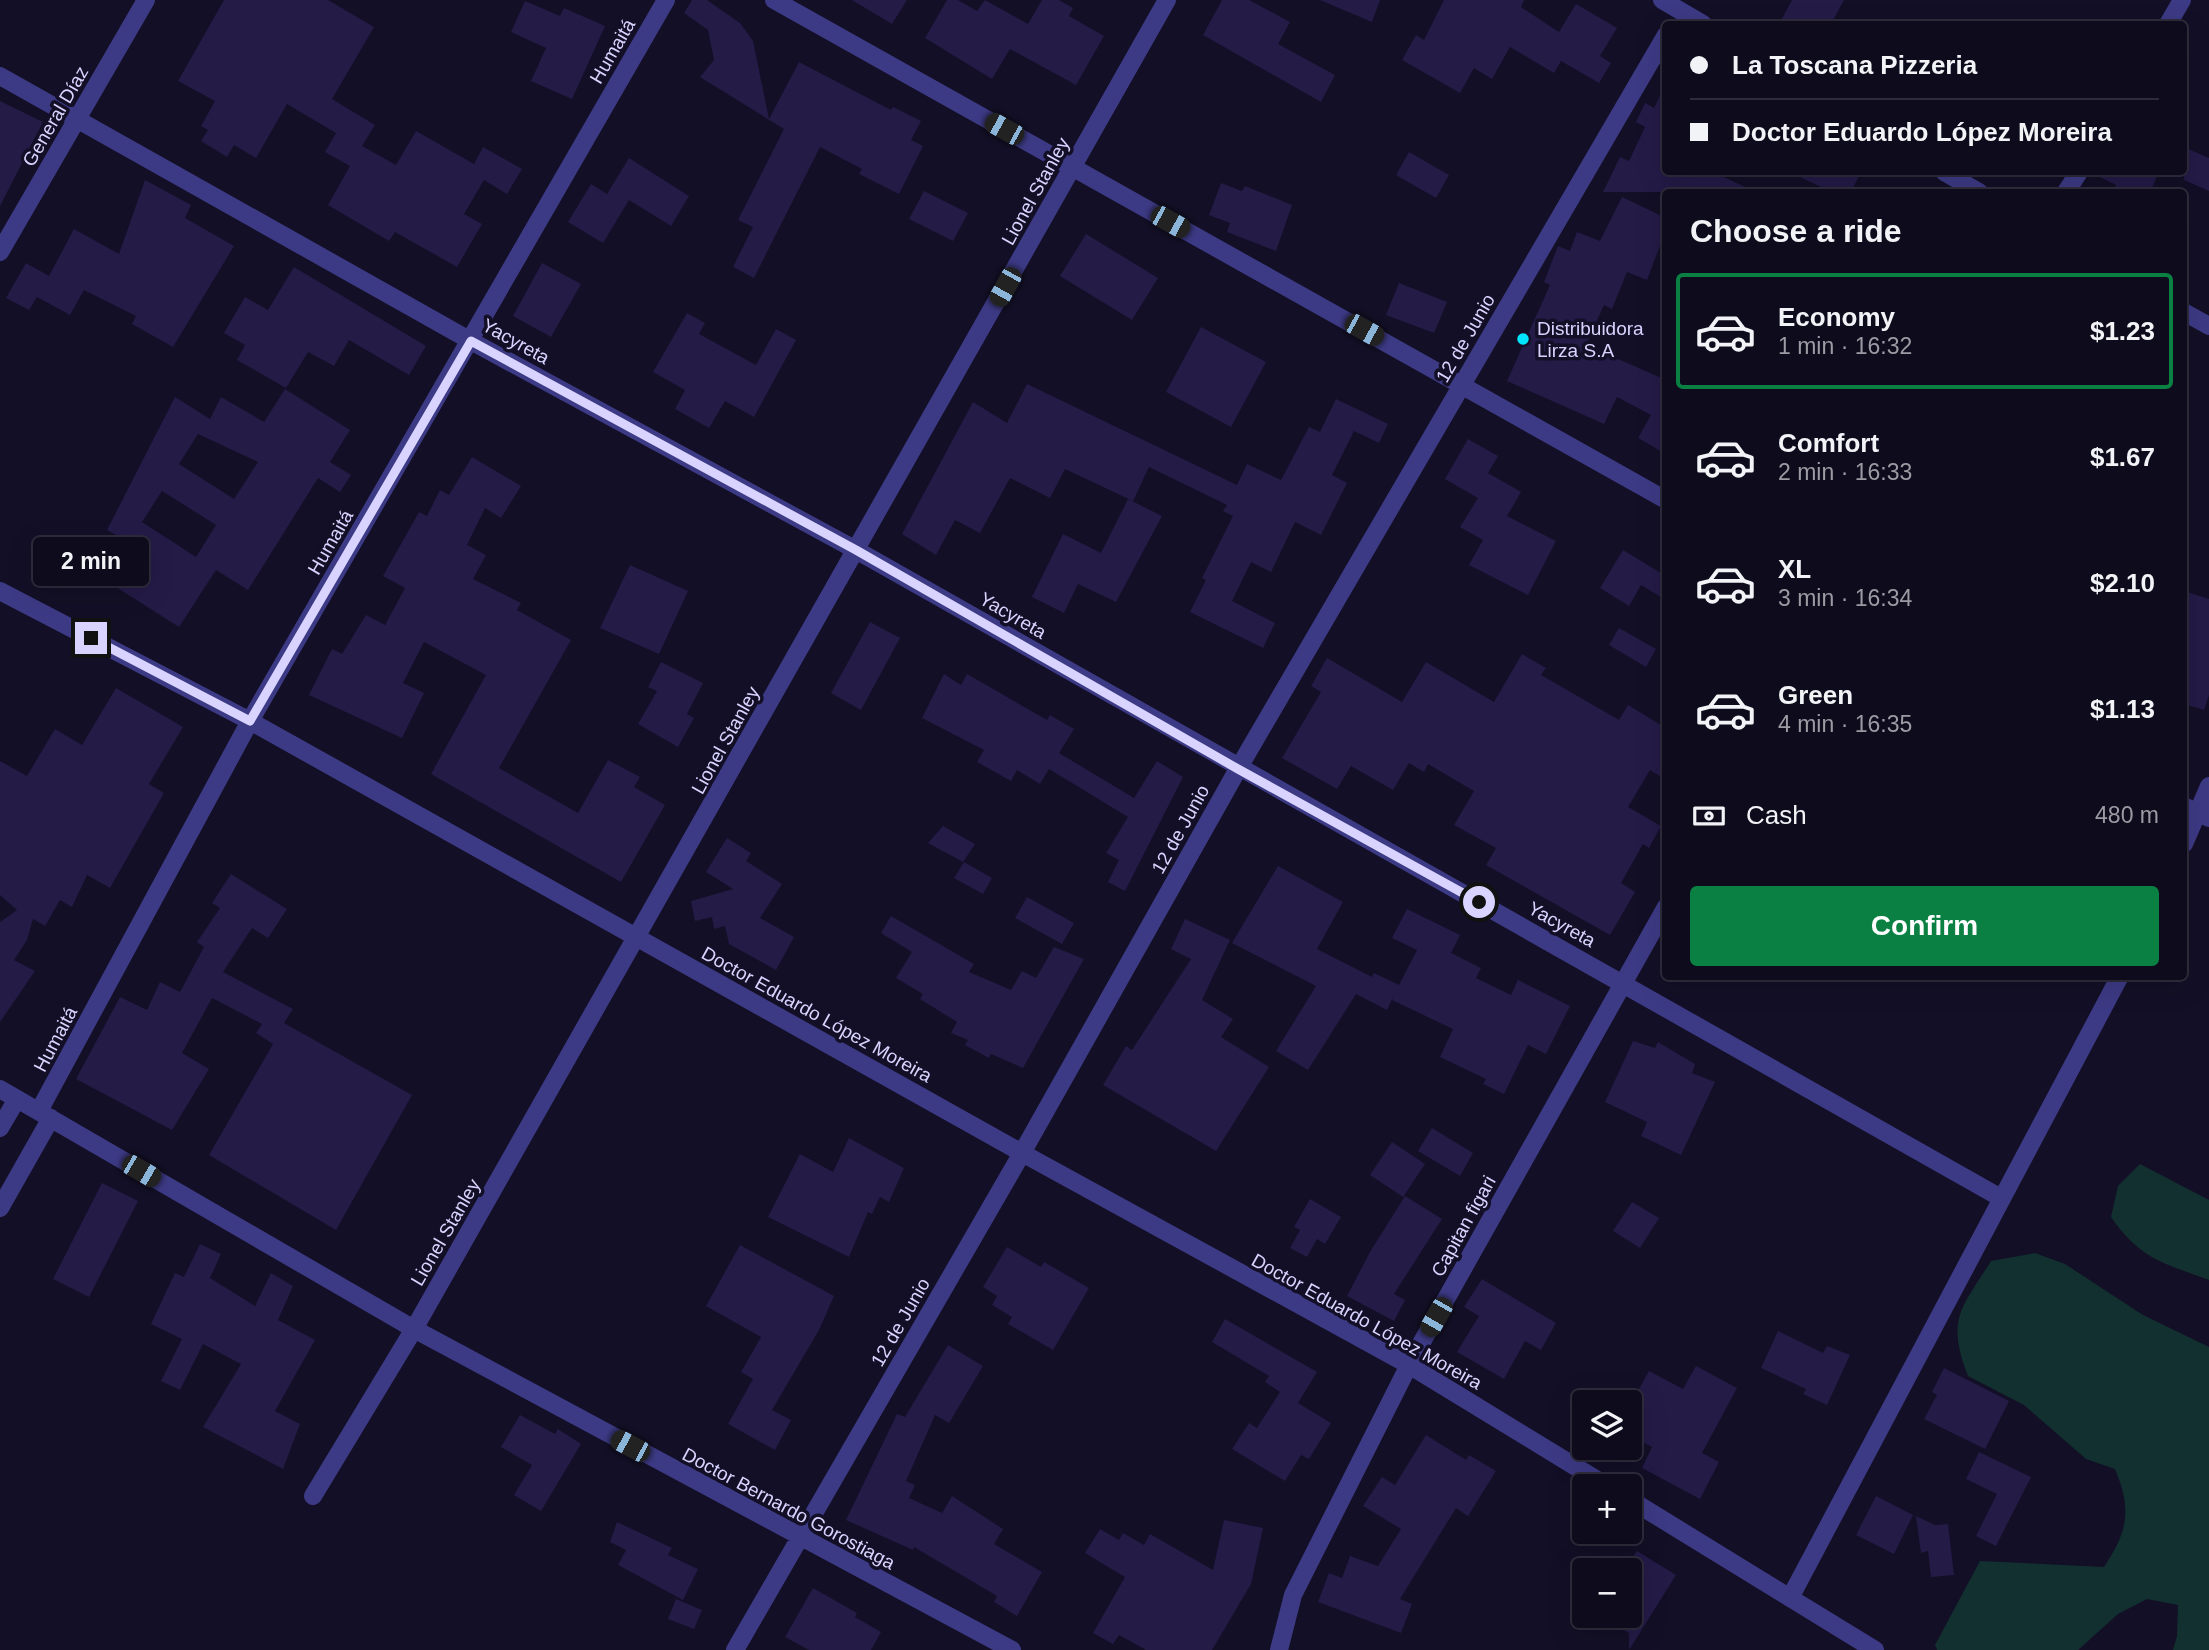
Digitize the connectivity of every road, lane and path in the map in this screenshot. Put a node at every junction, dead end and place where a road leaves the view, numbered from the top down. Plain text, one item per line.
1 (146, 0) edge
2 (666, 0) edge
3 (774, 0) edge
4 (1167, 0) edge
5 (1662, 0) edge
6 (2182, 0) edge
7 (1680, 12) edge
8 (1697, 21) edge
9 (2170, 21) edge
10 (1662, 42) edge
11 (0, 76) edge
12 (76, 120) junction
13 (1072, 168) junction
14 (1949, 175) edge
15 (1974, 189) edge
16 (0, 252) edge
17 (2187, 314) edge
18 (2209, 326) edge
19 (471, 341) junction
20 (1462, 384) junction
21 (1662, 498) edge
22 (856, 550) junction
23 (0, 591) edge
24 (250, 721) junction
25 (1238, 769) junction
26 (2209, 786) edge
27 (2196, 812) edge
28 (2187, 836) edge
29 (1662, 915) edge
30 (637, 938) junction
31 (2118, 980) edge
32 (1624, 982) junction
33 (0, 1089) edge
34 (17, 1099) junction
35 (45, 1115) junction
36 (0, 1128) edge
37 (1022, 1153) junction
38 (2001, 1198) junction
39 (0, 1208) edge
40 (414, 1329) junction
41 (1409, 1365) junction
42 (1587, 1474) edge
43 (313, 1496) dead end
44 (1642, 1507) edge
45 (799, 1538) junction
46 (1790, 1598) junction
47 (735, 1650) edge
48 (1012, 1650) edge
49 (1279, 1650) edge
50 (1875, 1650) edge

1 - 12 street, General Díaz
2 - 19 street, Humaitá
3 - 13 street
4 - 13 street, Lionel Stanley
5 - 7 street
6 - 9 street
7 - 8 street
10 - 20 street, 12 de Junio
11 - 12 street, Yacyreta
12 - 16 street, General Díaz
12 - 19 street, Yacyreta
13 - 20 street
13 - 22 street, Lionel Stanley
14 - 15 street
17 - 18 street
19 - 22 street, Yacyreta
19 - 24 street, Humaitá
20 - 21 street
20 - 25 street, 12 de Junio
22 - 25 street, Yacyreta
22 - 30 street, Lionel Stanley
23 - 24 street, Doctor Eduardo López Moreira
24 - 30 street, Doctor Eduardo López Moreira
24 - 35 street, Humaitá
25 - 32 street, Yacyreta
25 - 37 street, 12 de Junio
26 - 27 street
27 - 28 street
29 - 32 street, Capitan figari
30 - 37 street, Doctor Eduardo López Moreira
30 - 40 street, Lionel Stanley
31 - 38 street
32 - 38 street, Yacyreta
32 - 41 street, Capitan figari
33 - 34 street, Doctor Bernardo Gorostiaga
34 - 35 street, Doctor Bernardo Gorostiaga
34 - 36 street
35 - 39 street, Humaitá
35 - 40 street, Doctor Bernardo Gorostiaga
37 - 41 street, Doctor Eduardo López Moreira
37 - 45 street, 12 de Junio
38 - 46 street
40 - 43 street, Lionel Stanley
40 - 45 street, Doctor Bernardo Gorostiaga
41 - 42 street, Doctor Eduardo López Moreira
41 - 49 street, Capitan figari
44 - 46 street
45 - 47 street, 12 de Junio
45 - 48 street, Doctor Bernardo Gorostiaga
46 - 50 street

